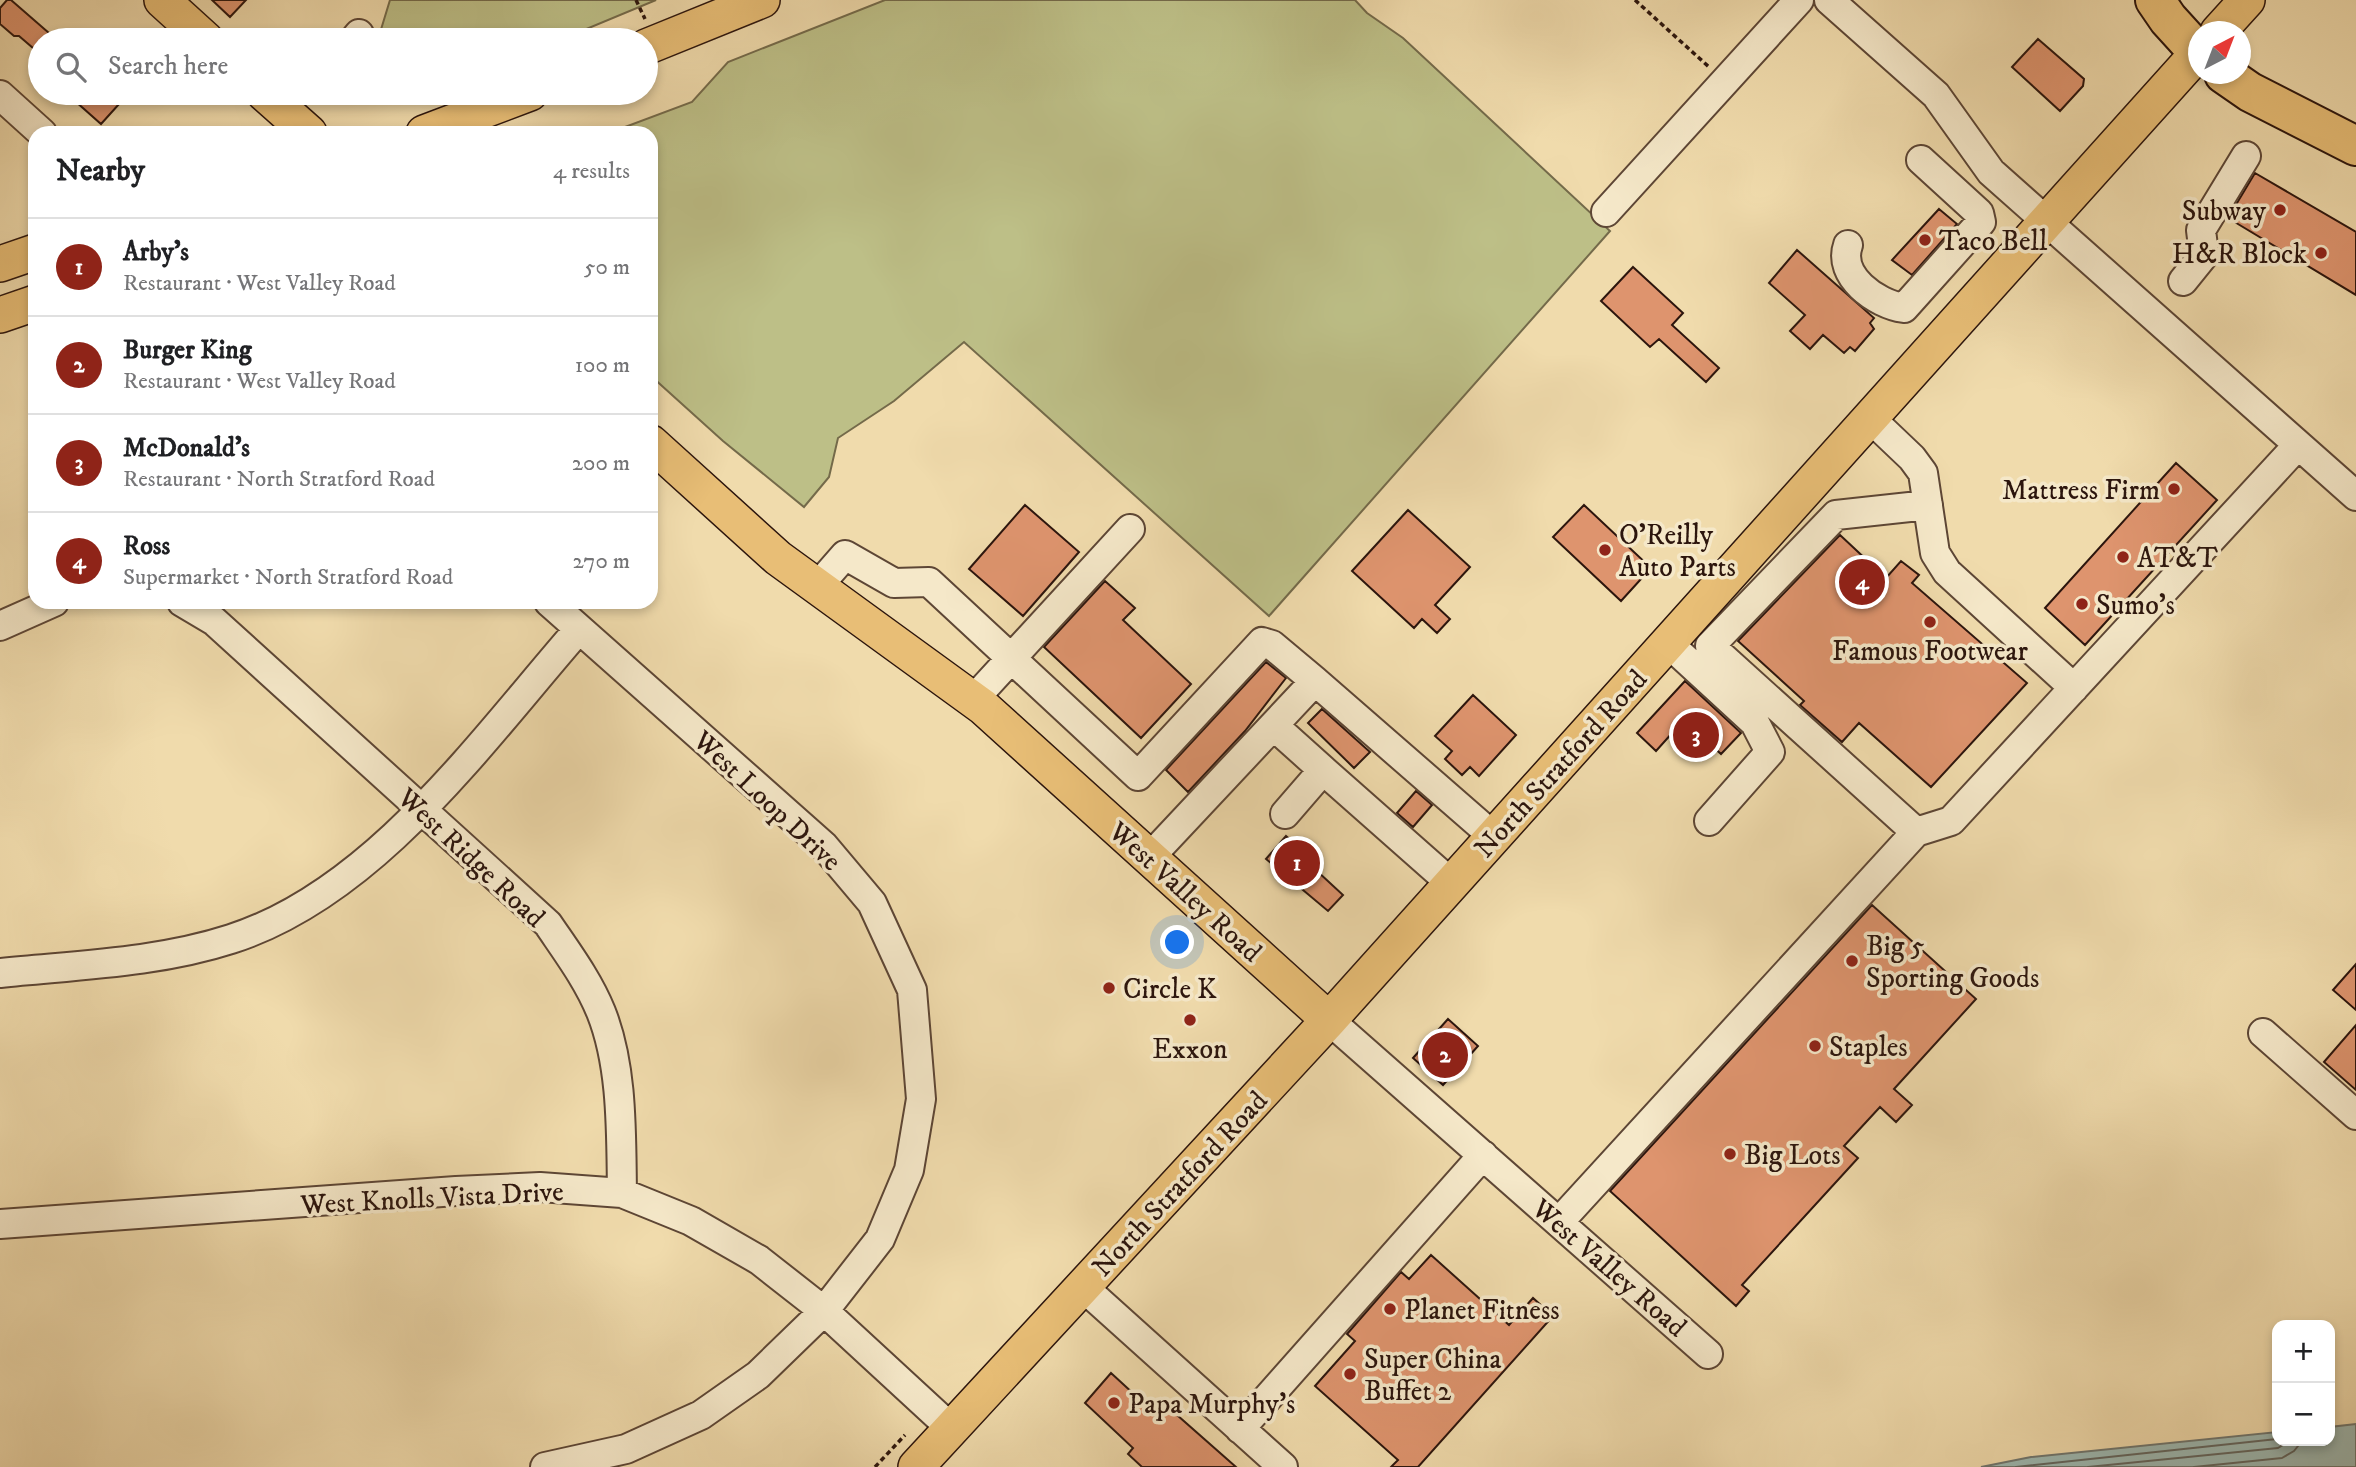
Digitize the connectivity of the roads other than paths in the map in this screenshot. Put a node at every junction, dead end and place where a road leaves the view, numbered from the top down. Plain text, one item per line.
1 (162, 0) edge
2 (762, 0) edge
3 (1799, 0) edge
4 (1829, 0) edge
5 (2155, 0) edge
6 (2246, 0) edge
7 (2228, 21) edge
8 (193, 28) edge
9 (2188, 41) edge
10 (658, 42) edge
11 (2188, 65) edge
12 (2238, 84) edge
13 (0, 95) edge
14 (278, 105) edge
15 (498, 105) edge
16 (34, 126) edge
17 (301, 126) edge
18 (443, 126) edge
19 (2356, 146) edge
20 (2246, 156) dead end
21 (1921, 160) dead end
22 (1606, 212) dead end
23 (2045, 223) junction
24 (1847, 245) dead end
25 (28, 254) edge
26 (0, 264) edge
27 (2183, 281) dead end
28 (28, 305) edge
29 (0, 315) edge
30 (1870, 418) junction
31 (2298, 445) junction
32 (658, 449) edge
33 (2356, 496) edge
34 (1928, 505) junction
35 (1130, 529) dead end
36 (817, 587) junction
37 (38, 609) edge
38 (194, 609) edge
39 (557, 609) edge
40 (0, 626) edge
41 (579, 629) junction
42 (1668, 643) junction
43 (1013, 657) junction
44 (1315, 681) junction
45 (2074, 688) junction
46 (973, 700) junction
47 (1274, 726) junction
48 (1322, 770) junction
49 (421, 809) junction
50 (1285, 814) dead end
51 (1709, 821) dead end
52 (1916, 832) junction
53 (1493, 837) junction
54 (1149, 858) junction
55 (1452, 884) junction
56 (0, 973) edge
57 (1329, 1020) junction
58 (2263, 1033) dead end
59 (2356, 1115) edge
60 (1483, 1155) junction
61 (622, 1193) junction
62 (1559, 1222) junction
63 (0, 1224) edge
64 (1083, 1287) junction
65 (824, 1311) junction
66 (1708, 1354) dead end
67 (952, 1429) junction
68 (1240, 1429) junction
69 (910, 1451) edge
70 (545, 1467) edge
71 (1283, 1467) edge

1 - 8 main road
2 - 10 main road
3 - 22 street
4 - 23 street
5 - 9 highway
6 - 7 main road
11 - 23 main road, North Stratford Road
12 - 19 highway
13 - 16 street
14 - 17 main road
15 - 18 main road
20 - 27 street
21 - 24 street
23 - 30 main road, North Stratford Road
23 - 31 street
25 - 26 main road
28 - 29 main road
30 - 34 street
30 - 42 main road, North Stratford Road
31 - 33 street
31 - 45 street
32 - 36 main road, West Valley Road
34 - 45 street
34 - 52 street
35 - 43 street
36 - 43 street
36 - 46 main road, West Valley Road
37 - 40 street
38 - 49 street, West Ridge Road
39 - 41 street, West Loop Drive
41 - 49 street
41 - 65 street, West Loop Drive
42 - 51 street
42 - 53 main road, North Stratford Road
43 - 44 street
43 - 46 street
44 - 47 street
44 - 53 street
45 - 52 street
46 - 54 main road, West Valley Road
47 - 48 street
47 - 54 street
48 - 50 street
48 - 55 street
49 - 56 street
49 - 61 street, West Ridge Road
52 - 62 street
53 - 55 main road, North Stratford Road
54 - 57 main road, West Valley Road
55 - 57 main road, North Stratford Road
57 - 60 street, West Valley Road
57 - 64 main road, North Stratford Road
58 - 59 street
60 - 62 street, West Valley Road
60 - 68 street
61 - 63 street, West Knolls Vista Drive
61 - 65 street, West Knolls Vista Drive
62 - 66 street, West Valley Road
64 - 67 main road, North Stratford Road
64 - 68 street
65 - 67 street, West Knolls Vista Drive
65 - 70 street, West Loop Drive
67 - 69 main road, North Stratford Road
68 - 71 street

